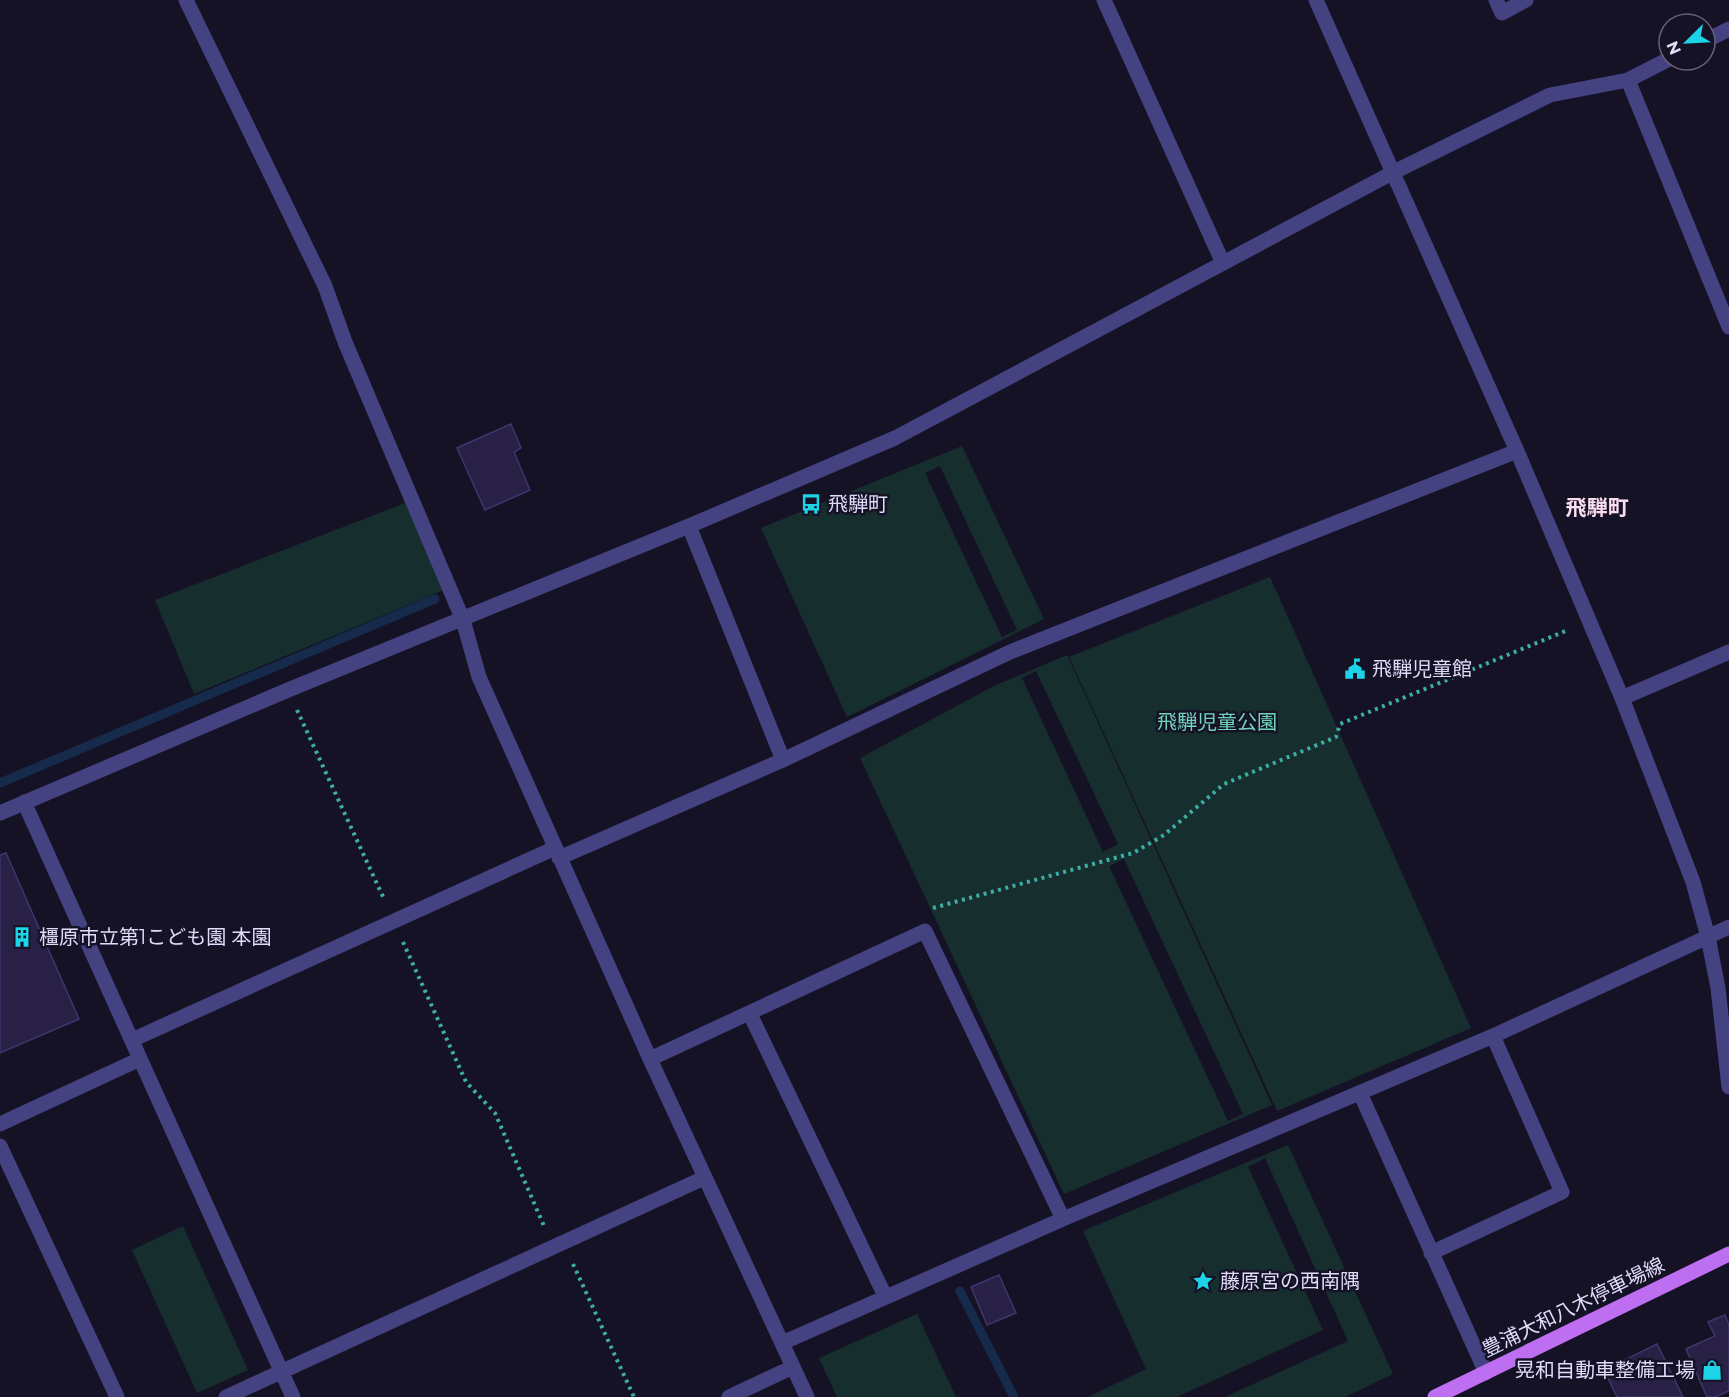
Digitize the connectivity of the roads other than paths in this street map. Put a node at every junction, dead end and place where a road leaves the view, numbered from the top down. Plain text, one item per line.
1 (186, 0) edge
2 (1104, 0) edge
3 (1316, 0) edge
4 (1496, 0) edge
5 (1526, 0) edge
6 (1657, 65) edge
7 (1628, 80) junction
8 (1394, 172) junction
9 (1222, 261) junction
10 (1729, 327) edge
11 (1517, 451) junction
12 (689, 526) junction
13 (463, 620) junction
14 (1729, 651) edge
15 (1622, 698) junction
16 (783, 760) junction
17 (24, 802) junction
18 (0, 813) edge
19 (557, 853) junction
20 (1729, 927) edge
21 (1708, 937) junction
22 (750, 1014) junction
23 (1493, 1036) junction
24 (132, 1040) junction
25 (140, 1059) junction
26 (650, 1059) junction
27 (1729, 1087) edge
28 (1360, 1093) junction
29 (0, 1124) edge
30 (0, 1146) edge
31 (704, 1178) junction
32 (1063, 1219) junction
33 (1431, 1253) junction
34 (1729, 1254) edge
35 (885, 1296) junction
36 (782, 1343) junction
37 (793, 1367) junction
38 (282, 1371) junction
39 (1486, 1373) junction
40 (117, 1397) edge
41 (226, 1397) edge
42 (293, 1397) edge
43 (729, 1397) edge
44 (807, 1397) edge
45 (1435, 1397) edge

1 - 13 street
2 - 9 street
3 - 8 street
4 - 5 street
6 - 7 street
7 - 8 street
7 - 10 street
8 - 9 street
8 - 11 street
9 - 12 street
11 - 15 street
11 - 16 street
12 - 13 street
12 - 16 street
13 - 17 street
13 - 19 street
14 - 15 street
15 - 21 street
16 - 19 street
17 - 18 street
17 - 24 street
19 - 24 street
19 - 26 street
20 - 21 street
21 - 23 street
21 - 27 street
22 - 26 street
22 - 32 street
22 - 35 street
23 - 28 street
23 - 33 street
24 - 25 street
25 - 29 street
25 - 38 street
26 - 31 street
28 - 32 street
28 - 33 street
30 - 40 street
31 - 36 street
31 - 38 street
32 - 35 street
33 - 39 street
34 - 39 main road, 豊浦大和八木停車場線
35 - 36 street
36 - 37 street
37 - 43 street
37 - 44 street
38 - 41 street
38 - 42 street
39 - 45 main road, 豊浦大和八木停車場線

